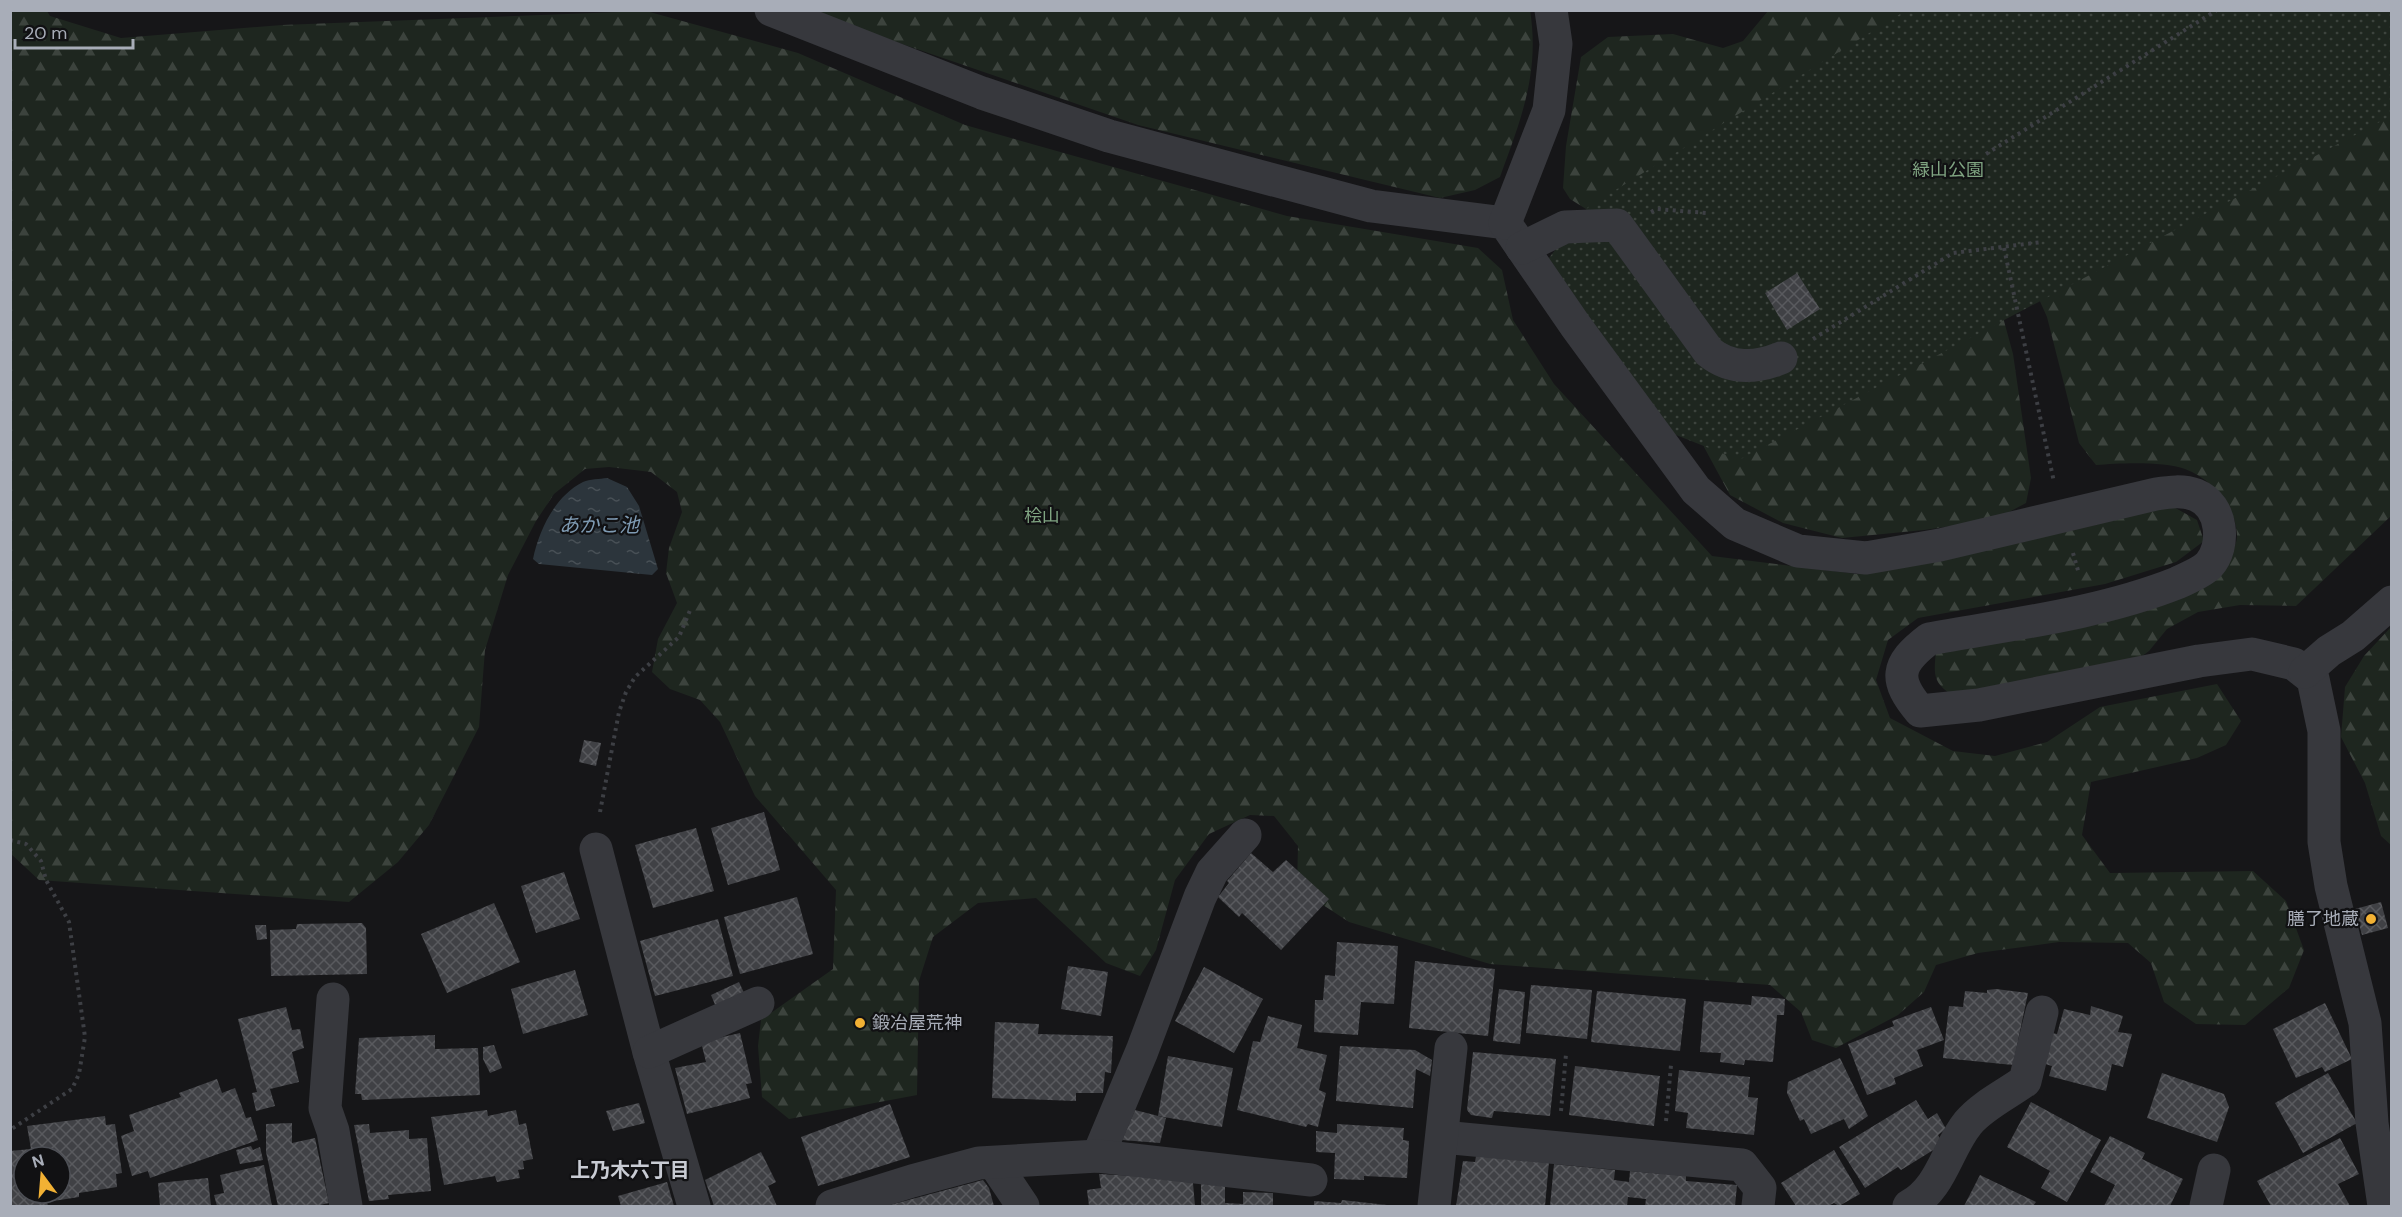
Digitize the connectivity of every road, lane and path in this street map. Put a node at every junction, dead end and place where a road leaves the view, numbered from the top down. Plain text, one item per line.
1 (771, 10) edge
2 (1551, 10) edge
3 (2217, 10) edge
4 (1986, 154) dead end
5 (1657, 210) dead end
6 (1706, 213) dead end
7 (1514, 235) junction
8 (2042, 242) dead end
9 (2004, 248) junction
10 (1781, 358) joint
11 (2061, 515) junction
12 (2391, 602) edge
13 (691, 608) dead end
14 (2090, 608) junction
15 (2305, 672) junction
16 (1245, 835) dead end
17 (10, 840) edge
18 (596, 849) joint
19 (333, 999) dead end
20 (758, 1003) dead end
21 (2042, 1012) dead end
22 (1451, 1048) dead end
23 (649, 1052) junction
24 (1566, 1054) dead end
25 (1671, 1065) dead end
26 (10, 1130) edge
27 (1442, 1137) junction
28 (1557, 1148) junction
29 (1098, 1156) junction
30 (1662, 1157) junction
31 (994, 1163) junction
32 (2214, 1170) dead end
33 (1311, 1180) dead end
34 (346, 1206) edge
35 (694, 1206) edge
36 (832, 1206) edge
37 (1023, 1206) edge
38 (1434, 1206) edge
39 (1758, 1206) edge
40 (1909, 1206) edge
41 (2206, 1206) edge
42 (2384, 1206) edge

1 - 7 street
2 - 7 street
3 - 4 path
5 - 6 path
7 - 10 street
7 - 11 street
8 - 9 path
9 - 10 path
9 - 11 path
11 - 14 path
11 - 14 street
12 - 15 street
13 - 18 path
14 - 15 street
15 - 42 street
16 - 29 street
17 - 26 path
18 - 23 street
19 - 34 street
20 - 23 street
21 - 40 street
22 - 27 street
23 - 35 street
24 - 28 path
25 - 30 path
27 - 28 street
27 - 38 street
28 - 30 street
29 - 31 street
29 - 33 street
30 - 39 street
31 - 36 street
31 - 37 street
32 - 41 street

